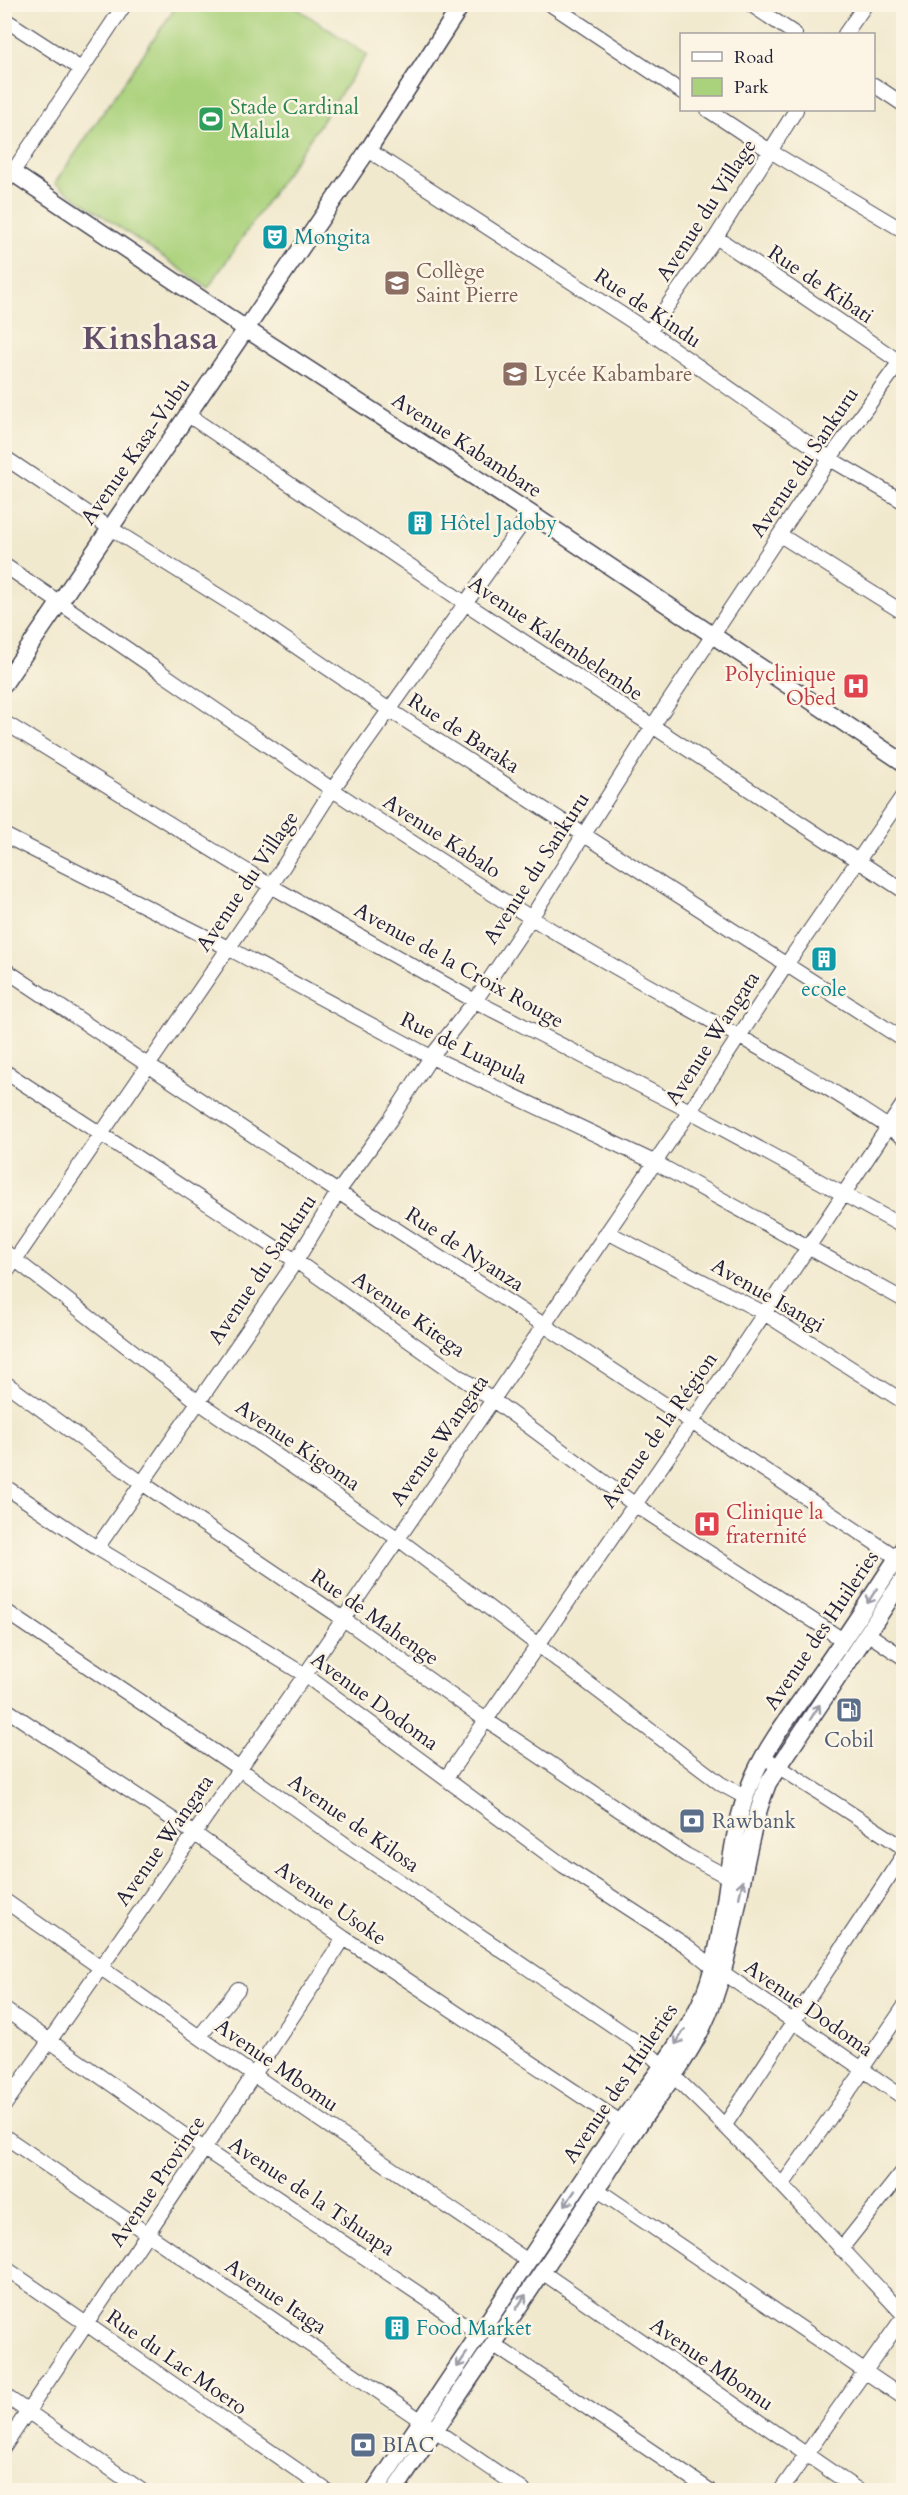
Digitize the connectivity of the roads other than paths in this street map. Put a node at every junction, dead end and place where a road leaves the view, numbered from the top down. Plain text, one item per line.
1 (125, 4) edge
2 (462, 4) edge
3 (550, 4) edge
4 (750, 4) edge
5 (866, 4) edge
6 (4, 19) edge
7 (794, 33) edge
8 (846, 33) edge
9 (81, 69) junction
10 (875, 87) edge
11 (680, 91) edge
12 (903, 105) edge
13 (710, 111) edge
14 (795, 111) edge
15 (368, 150) junction
16 (770, 151) junction
17 (7, 175) edge
18 (903, 231) edge
19 (716, 237) junction
20 (246, 329) junction
21 (649, 332) junction
22 (902, 361) edge
23 (188, 416) junction
24 (4, 457) edge
25 (830, 459) junction
26 (903, 502) edge
27 (530, 513) junction
28 (110, 528) junction
29 (780, 535) junction
30 (4, 565) edge
31 (60, 602) junction
32 (465, 603) junction
33 (903, 613) edge
34 (713, 635) junction
35 (4, 684) edge
36 (390, 711) junction
37 (4, 722) edge
38 (652, 727) junction
39 (903, 763) edge
40 (332, 790) junction
41 (903, 794) edge
42 (4, 835) edge
43 (582, 836) junction
44 (859, 861) junction
45 (271, 886) junction
46 (903, 891) edge
47 (531, 918) junction
48 (228, 948) junction
49 (786, 965) junction
50 (4, 969) edge
51 (475, 1001) junction
52 (740, 1036) junction
53 (903, 1040) edge
54 (431, 1057) junction
55 (148, 1065) junction
56 (4, 1071) edge
57 (903, 1103) edge
58 (690, 1112) junction
59 (888, 1127) junction
60 (102, 1134) junction
61 (903, 1138) edge
62 (654, 1162) junction
63 (338, 1192) junction
64 (843, 1194) junction
65 (903, 1227) edge
66 (607, 1232) junction
67 (809, 1248) junction
68 (10, 1255) edge
69 (296, 1261) junction
70 (4, 1276) edge
71 (903, 1300) edge
72 (764, 1313) junction
73 (544, 1325) junction
74 (4, 1382) edge
75 (493, 1400) junction
76 (197, 1401) junction
77 (903, 1402) edge
78 (692, 1422) junction
79 (142, 1483) junction
80 (4, 1486) edge
81 (634, 1504) junction
82 (397, 1538) junction
83 (97, 1548) junction
84 (901, 1556) edge
85 (903, 1578) edge
86 (4, 1610) edge
87 (342, 1618) junction
88 (867, 1633) junction
89 (843, 1640) junction
90 (536, 1645) junction
91 (903, 1658) edge
92 (305, 1675) junction
93 (4, 1708) edge
94 (486, 1720) junction
95 (764, 1757) junction
96 (779, 1767) junction
97 (240, 1769) junction
98 (446, 1778) junction
99 (746, 1797) junction
100 (195, 1833) junction
101 (903, 1848) edge
102 (903, 1854) edge
103 (728, 1877) junction
104 (4, 1900) edge
105 (344, 1938) junction
106 (101, 1966) junction
107 (717, 1969) junction
108 (238, 1989) dead end
109 (903, 2007) edge
110 (4, 2009) edge
111 (794, 2023) junction
112 (200, 2036) junction
113 (50, 2040) junction
114 (862, 2070) junction
115 (669, 2071) junction
116 (255, 2076) junction
117 (903, 2097) edge
118 (4, 2106) edge
119 (724, 2125) junction
120 (628, 2126) junction
121 (4, 2136) edge
122 (204, 2149) junction
123 (903, 2170) edge
124 (783, 2184) junction
125 (598, 2190) junction
126 (146, 2234) junction
127 (841, 2248) junction
128 (528, 2261) junction
129 (4, 2267) edge
130 (542, 2272) junction
131 (903, 2315) edge
132 (85, 2324) junction
133 (486, 2339) junction
134 (864, 2370) junction
135 (4, 2395) edge
136 (903, 2398) edge
137 (28, 2411) junction
138 (428, 2425) junction
139 (4, 2447) edge
140 (805, 2455) junction
141 (141, 2490) edge
142 (326, 2490) edge
143 (375, 2490) edge
144 (395, 2490) edge
145 (523, 2490) edge
146 (709, 2490) edge
147 (781, 2490) edge
148 (858, 2490) edge

1 - 9 street
2 - 15 main road, Avenue Kasa-Vubu
3 - 11 street
4 - 7 street
5 - 8 street
6 - 9 street
9 - 17 street
10 - 12 street
13 - 16 street
14 - 16 street, Avenue du Village
15 - 20 main road, Avenue Kasa-Vubu
15 - 21 street, Rue de Kindu
16 - 18 street
16 - 19 street, Avenue du Village
17 - 20 main road, Avenue Kabambare
19 - 21 street, Avenue du Village
19 - 22 street, Rue de Kibati
20 - 23 main road, Avenue Kasa-Vubu
20 - 27 main road, Avenue Kabambare
21 - 25 street, Rue de Kindu
22 - 25 street, Avenue du Sankuru
23 - 28 main road, Avenue Kasa-Vubu
23 - 32 street, Avenue Kalembelembe
24 - 28 street, Rue de Baraka
25 - 26 street, Rue de Kindu
25 - 29 street, Avenue du Sankuru
27 - 32 street, Avenue du Village
27 - 34 main road, Avenue Kabambare
28 - 31 main road, Avenue Kasa-Vubu
28 - 36 street, Rue de Baraka
29 - 33 street
29 - 34 street, Avenue du Sankuru
30 - 31 street, Avenue Kabalo
31 - 35 main road, Avenue Kasa-Vubu
31 - 40 street, Avenue Kabalo
32 - 36 street, Avenue du Village
32 - 38 street, Avenue Kalembelembe
34 - 38 street, Avenue du Sankuru
34 - 39 main road, Avenue Kabambare
36 - 40 street, Avenue du Village
36 - 43 street, Rue de Baraka
37 - 45 street, Avenue de la Croix Rouge
38 - 43 street, Avenue du Sankuru
38 - 44 street, Avenue Kalembelembe
40 - 45 street, Avenue du Village
40 - 47 street, Avenue Kabalo
41 - 44 street, Avenue Wangata
42 - 48 street, Rue de Luapula
43 - 47 street, Avenue du Sankuru
43 - 49 street, Rue de Baraka
44 - 46 street, Avenue Kalembelembe
44 - 49 street, Avenue Wangata
45 - 48 street, Avenue du Village
45 - 51 street, Avenue de la Croix Rouge
47 - 51 street, Avenue du Sankuru
47 - 52 street, Avenue Kabalo
48 - 54 street, Rue de Luapula
48 - 55 street, Avenue du Village
49 - 52 street, Avenue Wangata
49 - 53 street, Rue de Baraka
50 - 55 street, Rue de Nyanza
51 - 54 street, Avenue du Sankuru
51 - 58 street, Avenue de la Croix Rouge
52 - 58 street, Avenue Wangata
52 - 59 street, Avenue Kabalo
54 - 62 street, Rue de Luapula
54 - 63 street, Avenue du Sankuru
55 - 60 street, Avenue du Village
55 - 63 street, Rue de Nyanza
56 - 60 street, Avenue Kitega
57 - 59 street, Avenue de la Région
58 - 62 street, Avenue Wangata
58 - 64 street, Avenue de la Croix Rouge
59 - 61 street, Avenue Kabalo
59 - 64 street, Avenue de la Région
60 - 68 street, Avenue du Village
60 - 69 street, Avenue Kitega
62 - 66 street, Avenue Wangata
62 - 67 street, Rue de Luapula
63 - 69 street, Avenue du Sankuru
63 - 73 street, Rue de Nyanza
64 - 65 street, Avenue de la Croix Rouge
64 - 67 street, Avenue de la Région
66 - 72 street, Avenue Isangi
66 - 73 street, Avenue Wangata
67 - 71 street, Rue de Luapula
67 - 72 street, Avenue de la Région
68 - 70 street, Avenue du Village
68 - 76 street, Avenue Kigoma
69 - 75 street, Avenue Kitega
69 - 76 street, Avenue du Sankuru
72 - 77 street, Avenue Isangi
72 - 78 street, Avenue de la Région
73 - 75 street, Avenue Wangata
73 - 78 street, Rue de Nyanza
74 - 79 street, Rue de Mahenge
75 - 81 street, Avenue Kitega
75 - 82 street, Avenue Wangata
76 - 79 street, Avenue du Sankuru
76 - 82 street, Avenue Kigoma
78 - 81 street, Avenue de la Région
78 - 84 street, Rue de Nyanza
79 - 83 street, Avenue du Sankuru
79 - 87 street, Rue de Mahenge
80 - 83 street, Avenue Dodoma
81 - 89 street, Avenue Kitega
81 - 90 street, Avenue de la Région
82 - 87 street, Avenue Wangata
82 - 90 street, Avenue Kigoma
83 - 92 street, Avenue Dodoma
84 -> 89 main road, Avenue des Huileries
85 - 88 main road, Avenue des Huileries
86 - 97 street, Avenue de Kilosa
87 - 92 street, Avenue Wangata
87 - 94 street, Rue de Mahenge
88 - 91 street
96 -> 88 main road, Avenue des Huileries
89 - 95 main road, Avenue des Huileries
90 - 94 street, Avenue de la Région
90 - 99 street, Avenue Kigoma
92 - 97 street, Avenue Wangata
92 - 98 street, Avenue Dodoma
93 - 100 street, Avenue Usoke
94 - 98 street, Avenue de la Région
94 - 103 street, Rue de Mahenge
95 - 96 street
95 - 99 main road, Avenue des Huileries
96 - 101 street
107 -> 96 main road, Avenue des Huileries
97 - 100 street, Avenue Wangata
97 - 115 street, Avenue de Kilosa
98 - 107 street, Avenue Dodoma
99 - 103 main road, Avenue des Huileries
100 - 105 street, Avenue Usoke
100 - 106 street, Avenue Wangata
102 - 111 street
103 - 107 main road, Avenue des Huileries
104 - 106 street, Avenue Mbomu
105 - 116 street, Avenue Province
105 - 120 street, Avenue Usoke
106 - 112 street, Avenue Mbomu
106 - 113 street, Avenue Wangata
107 - 111 street, Avenue Dodoma
107 - 115 main road, Avenue des Huileries
108 - 112 street
109 - 114 street
110 - 113 street, Avenue de la Tshuapa
111 - 114 street, Avenue Dodoma
111 - 119 street
112 - 116 street, Avenue Mbomu
113 - 118 street, Avenue Wangata
113 - 122 street, Avenue de la Tshuapa
114 - 117 street, Avenue Dodoma
114 - 124 street
115 - 119 street, Avenue de Kilosa
115 - 120 main road, Avenue des Huileries
116 - 122 street, Avenue Province
116 - 128 street, Avenue Mbomu
119 - 124 street, Avenue de Kilosa
120 - 125 main road, Avenue des Huileries
120 -> 128 main road, Avenue des Huileries
121 - 126 street, Avenue Itaga
122 - 126 street, Avenue Province
122 - 133 street, Avenue de la Tshuapa
123 - 127 street
124 - 127 street, Avenue de Kilosa
125 - 130 main road, Avenue des Huileries
125 - 134 street
126 - 132 street, Avenue Province
126 - 138 street, Avenue Itaga
127 - 131 street, Avenue de Kilosa
128 - 133 main road, Avenue des Huileries
129 - 132 street, Rue du Lac Moero
133 -> 130 main road, Avenue des Huileries
130 - 140 street, Avenue Mbomu
131 - 134 street
132 - 137 street, Avenue Province
132 - 142 street, Rue du Lac Moero
133 - 138 main road, Avenue des Huileries
133 - 146 street, Avenue de la Tshuapa
134 - 136 street
134 - 140 street
135 - 137 street
137 - 139 street, Avenue Province
137 - 141 street
138 - 143 main road, Avenue des Huileries
138 - 144 main road, Avenue des Huileries
138 - 145 street, Avenue Itaga
140 - 147 street
140 - 148 street, Avenue Mbomu

